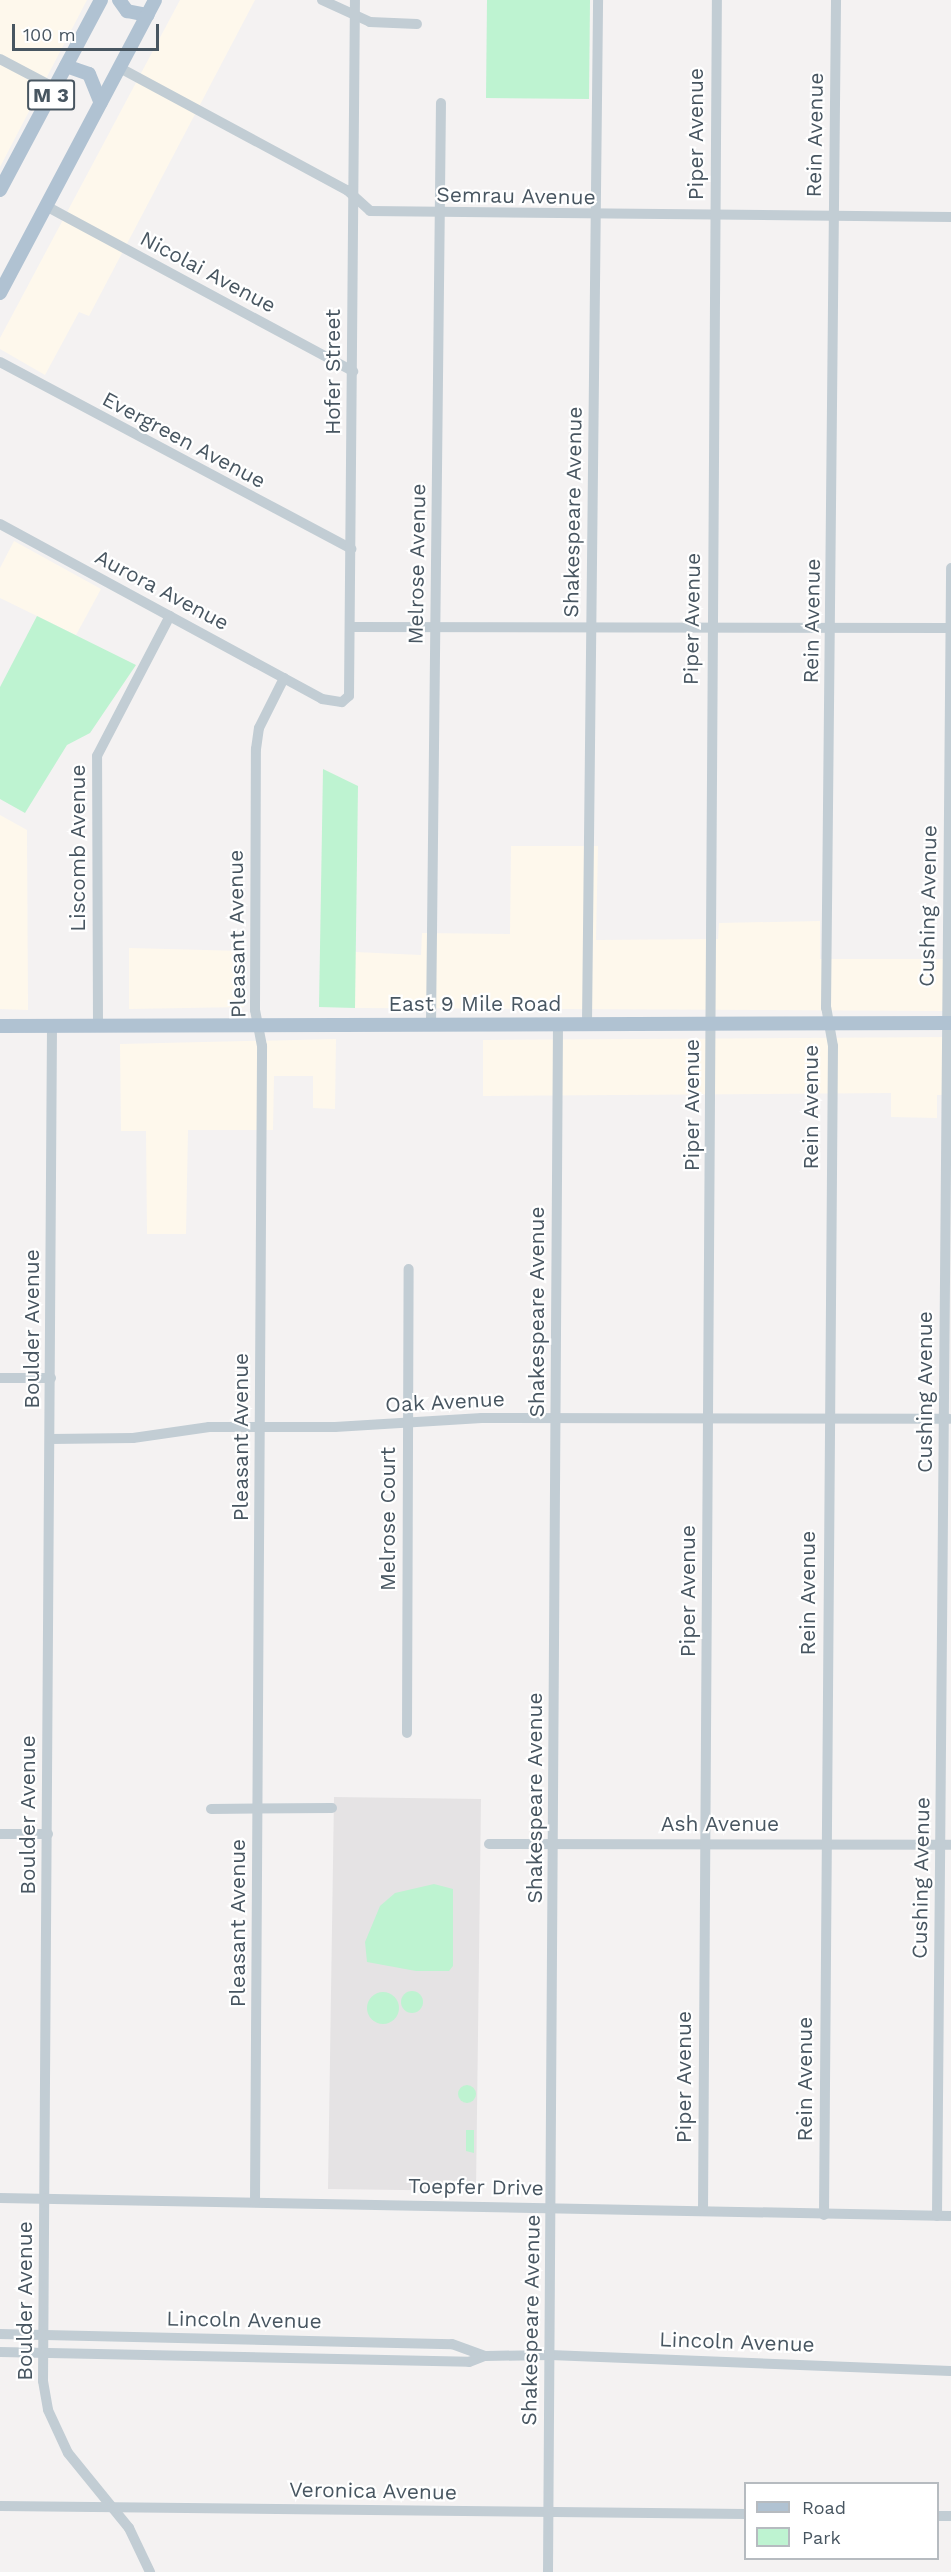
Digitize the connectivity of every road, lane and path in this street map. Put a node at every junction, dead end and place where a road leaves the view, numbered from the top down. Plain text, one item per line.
1 (101, 0) edge
2 (119, 0) edge
3 (155, 0) edge
4 (322, 0) edge
5 (355, 0) edge
6 (598, 0) edge
7 (717, 0) edge
8 (836, 0) edge
9 (148, 15) junction
10 (355, 18) junction
11 (417, 24) dead end
12 (0, 59) edge
13 (66, 66) junction
14 (120, 68) junction
15 (55, 88) junction
16 (101, 103) junction
17 (441, 104) dead end
18 (0, 190) edge
19 (353, 196) junction
20 (46, 206) junction
21 (440, 214) junction
22 (596, 217) junction
23 (834, 217) junction
24 (951, 217) edge
25 (715, 218) junction
26 (0, 293) edge
27 (0, 362) edge
28 (353, 371) junction
29 (0, 524) edge
30 (351, 549) junction
31 (951, 568) edge
32 (170, 616) junction
33 (351, 627) junction
34 (435, 627) junction
35 (591, 627) junction
36 (712, 627) junction
37 (832, 628) junction
38 (951, 628) edge
39 (284, 678) junction
40 (306, 690) joint
41 (949, 1023) edge
42 (587, 1024) junction
43 (712, 1024) junction
44 (828, 1024) junction
45 (257, 1025) junction
46 (431, 1025) junction
47 (558, 1025) junction
48 (0, 1026) edge
49 (52, 1026) junction
50 (98, 1026) junction
51 (410, 1269) dead end
52 (0, 1378) edge
53 (51, 1378) junction
54 (556, 1418) junction
55 (709, 1419) junction
56 (948, 1419) edge
57 (828, 1420) junction
58 (408, 1424) junction
59 (261, 1428) junction
60 (51, 1439) junction
61 (406, 1733) dead end
62 (258, 1808) junction
63 (332, 1808) dead end
64 (211, 1809) dead end
65 (0, 1833) edge
66 (48, 1834) junction
67 (554, 1843) junction
68 (489, 1844) dead end
69 (706, 1844) junction
70 (826, 1844) junction
71 (946, 1845) edge
72 (0, 2198) edge
73 (45, 2198) junction
74 (255, 2202) junction
75 (552, 2209) junction
76 (703, 2211) junction
77 (824, 2215) junction
78 (937, 2216) junction
79 (951, 2216) edge
80 (0, 2334) edge
81 (42, 2335) junction
82 (0, 2352) edge
83 (42, 2352) junction
84 (550, 2355) junction
85 (485, 2356) junction
86 (951, 2371) edge
87 (0, 2506) edge
88 (113, 2507) junction
89 (549, 2512) junction
90 (744, 2514) edge
91 (150, 2572) edge
92 (548, 2572) edge

1 - 13 main road, M 3
2 - 9 main road
3 - 9 main road, M 3
4 - 10 street
5 - 10 street, Hofer Street
6 - 22 street, Shakespeare Avenue
7 - 25 street, Piper Avenue
8 - 23 street, Rein Avenue
9 - 14 main road, M 3
10 - 11 street
10 - 19 street, Hofer Street
12 - 15 street
13 - 15 main road, M 3
13 - 16 main road
14 - 16 main road, M 3
14 - 19 street, Semrau Avenue
15 - 18 main road, M 3
16 - 20 main road, M 3
17 - 21 street, Melrose Avenue
19 - 21 street, Semrau Avenue
19 - 28 street, Hofer Street
20 - 26 main road, M 3
20 - 28 street, Nicolai Avenue
21 - 22 street, Semrau Avenue
21 - 34 street, Melrose Avenue
22 - 25 street, Semrau Avenue
22 - 35 street, Shakespeare Avenue
23 - 24 street, Semrau Avenue
23 - 25 street, Semrau Avenue
23 - 37 street, Rein Avenue
25 - 36 street, Piper Avenue
27 - 30 street, Evergreen Avenue
28 - 30 street, Hofer Street
29 - 32 street, Aurora Avenue
30 - 33 street, Hofer Street
31 - 38 street, Cushing Avenue
32 - 39 street, Aurora Avenue
32 - 50 street, Liscomb Avenue
33 - 34 street
33 - 40 street, Hofer Street
34 - 35 street
34 - 46 street, Melrose Avenue
35 - 36 street
35 - 42 street, Shakespeare Avenue
36 - 37 street
36 - 43 street, Piper Avenue
37 - 38 street
37 - 44 street, Rein Avenue
38 - 41 street, Cushing Avenue
39 - 40 street, Aurora Avenue
39 - 45 street, Pleasant Avenue
41 - 44 main road, East 9 Mile Road
41 - 56 street, Cushing Avenue
42 - 43 main road, East 9 Mile Road
42 - 47 main road, East 9 Mile Road
43 - 44 main road, East 9 Mile Road
43 - 55 street, Piper Avenue
44 - 57 street, Rein Avenue
45 - 46 main road, East 9 Mile Road
45 - 50 main road, East 9 Mile Road
45 - 59 street, Pleasant Avenue
46 - 47 main road, East 9 Mile Road
47 - 54 street, Shakespeare Avenue
48 - 49 main road, East 9 Mile Road
49 - 50 main road, East 9 Mile Road
49 - 53 street, Boulder Avenue
51 - 58 street, Melrose Court
52 - 53 street
53 - 60 street, Boulder Avenue
54 - 55 street, Oak Avenue
54 - 58 street, Oak Avenue
54 - 67 street, Shakespeare Avenue
55 - 57 street, Oak Avenue
55 - 69 street, Piper Avenue
56 - 57 street, Oak Avenue
56 - 71 street, Cushing Avenue
57 - 70 street, Rein Avenue
58 - 59 street, Oak Avenue
58 - 61 street, Melrose Court
59 - 60 street, Oak Avenue
59 - 62 street, Pleasant Avenue
60 - 66 street, Boulder Avenue
62 - 63 street
62 - 64 street
62 - 74 street, Pleasant Avenue
65 - 66 street
66 - 73 street, Boulder Avenue
67 - 68 street, Ash Avenue
67 - 69 street, Ash Avenue
67 - 75 street, Shakespeare Avenue
69 - 70 street, Ash Avenue
69 - 76 street, Piper Avenue
70 - 71 street, Ash Avenue
70 - 77 street, Rein Avenue
71 - 78 street, Cushing Avenue
72 - 73 street, Toepfer Drive
73 - 74 street, Toepfer Drive
73 - 81 street, Boulder Avenue
74 - 75 street, Toepfer Drive
75 - 76 street, Toepfer Drive
75 - 84 street, Shakespeare Avenue
76 - 77 street, Toepfer Drive
77 - 78 street, Toepfer Drive
78 - 79 street, Toepfer Drive
80 - 81 street, Lincoln Avenue
81 - 83 street, Boulder Avenue
81 - 85 street, Lincoln Avenue
82 - 83 street, Lincoln Avenue
83 - 85 street, Lincoln Avenue
83 - 88 street, Boulder Avenue
84 - 85 street, Lincoln Avenue
84 - 86 street, Lincoln Avenue
84 - 89 street, Shakespeare Avenue
87 - 88 street, Veronica Avenue
88 - 89 street, Veronica Avenue
88 - 91 street, Boulder Avenue
89 - 90 street, Veronica Avenue
89 - 92 street, Shakespeare Avenue

